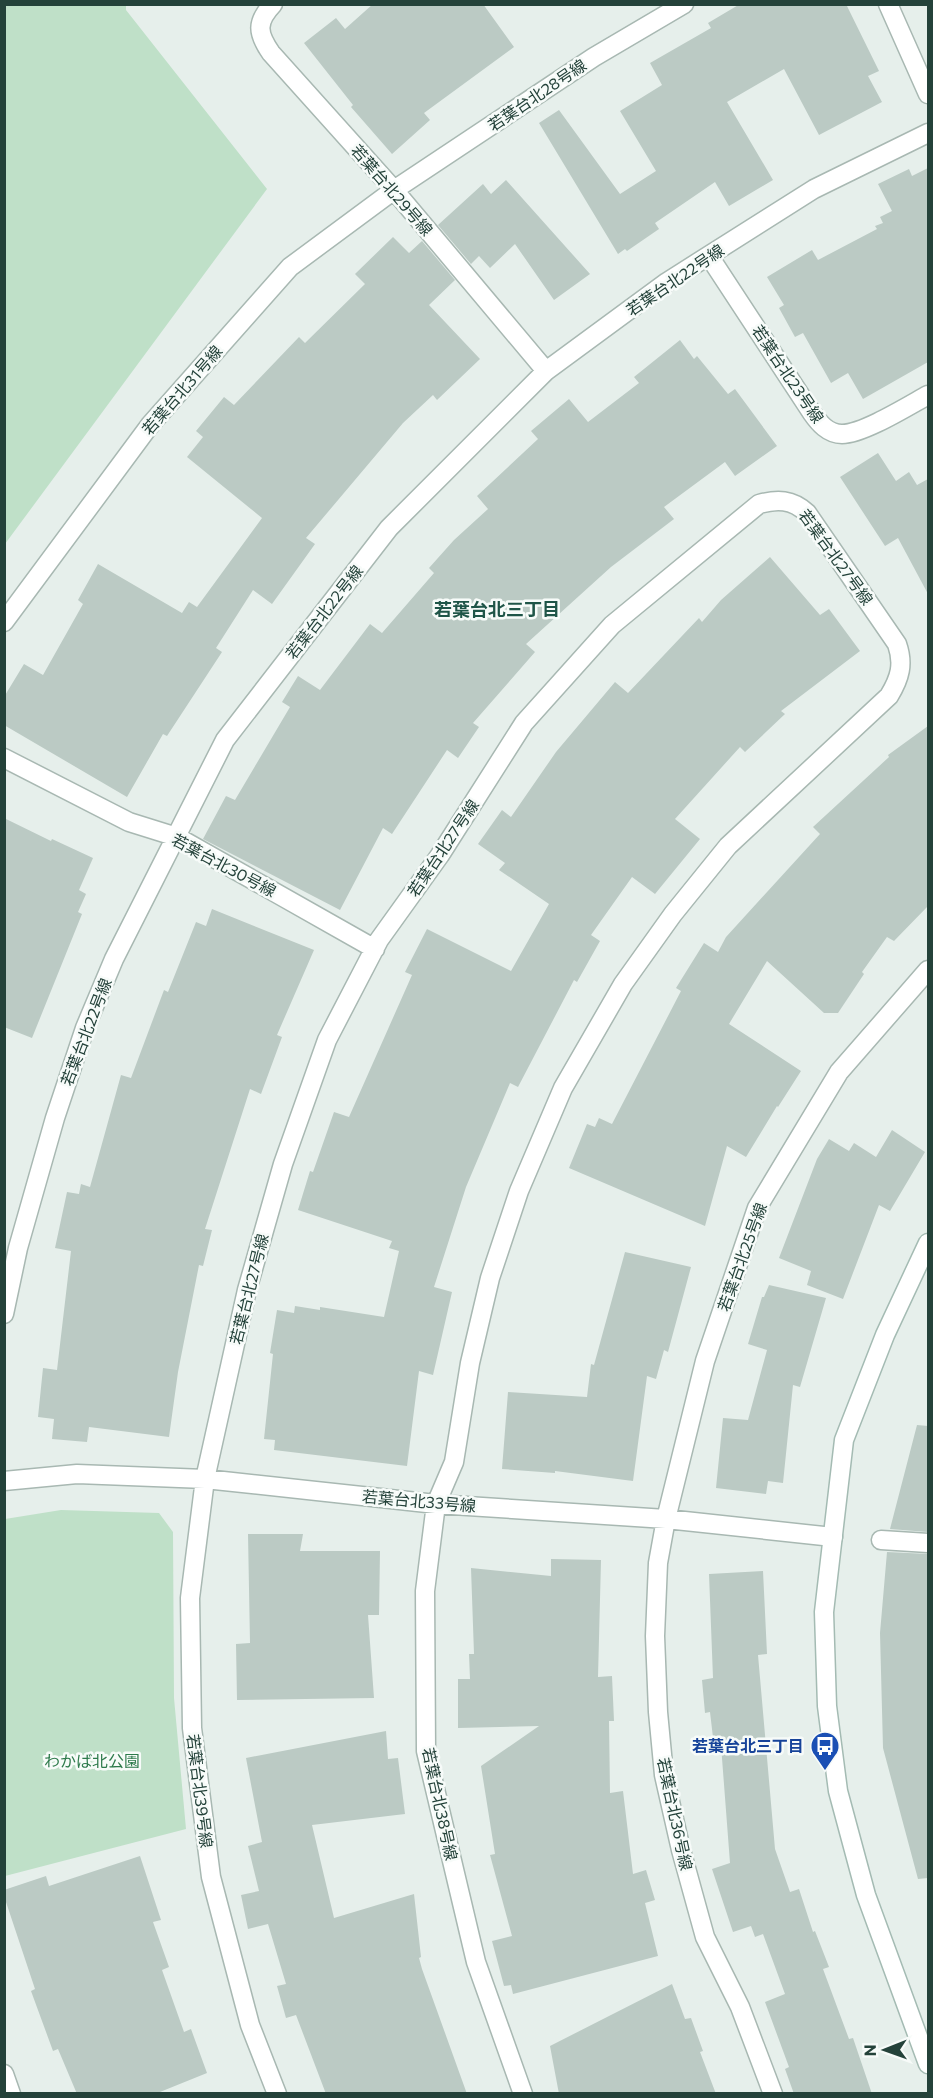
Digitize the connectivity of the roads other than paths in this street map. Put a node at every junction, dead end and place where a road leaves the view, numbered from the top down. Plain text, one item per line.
1 (273, 4) edge
2 (684, 4) edge
3 (888, 4) edge
4 (928, 94) edge
5 (928, 133) edge
6 (394, 190) junction
7 (709, 256) junction
8 (546, 371) junction
9 (928, 395) edge
10 (4, 622) edge
11 (4, 758) edge
12 (177, 837) junction
13 (375, 949) junction
14 (928, 970) edge
15 (928, 1243) edge
16 (11, 1247) edge
17 (4, 1314) edge
18 (205, 1479) junction
19 (4, 1481) edge
20 (436, 1504) junction
21 (666, 1518) junction
22 (833, 1537) junction
23 (880, 1540) dead end
24 (928, 1543) edge
25 (928, 2064) edge
26 (4, 2074) edge
27 (11, 2094) edge
28 (277, 2094) edge
29 (523, 2094) edge
30 (773, 2094) edge

1 - 6 street, 若葉台北29号線
2 - 6 street, 若葉台北28号線
3 - 4 street
5 - 7 street, 若葉台北22号線
6 - 8 street, 若葉台北29号線
6 - 10 street, 若葉台北31号線
7 - 8 street, 若葉台北22号線
7 - 9 street, 若葉台北23号線
8 - 12 street, 若葉台北22号線
11 - 12 street, 若葉台北30号線
12 - 13 street, 若葉台北30号線
12 - 16 street, 若葉台北22号線
13 - 18 street, 若葉台北27号線
13 - 20 street, 若葉台北27号線
14 - 21 street, 若葉台北25号線
15 - 22 street
16 - 17 street, 若葉台北22号線
18 - 19 street, 若葉台北33号線
18 - 20 street, 若葉台北33号線
18 - 28 street, 若葉台北39号線
20 - 21 street, 若葉台北33号線
20 - 29 street, 若葉台北38号線
21 - 22 street, 若葉台北33号線
21 - 30 street, 若葉台北36号線
22 - 25 street
23 - 24 street
26 - 27 street

